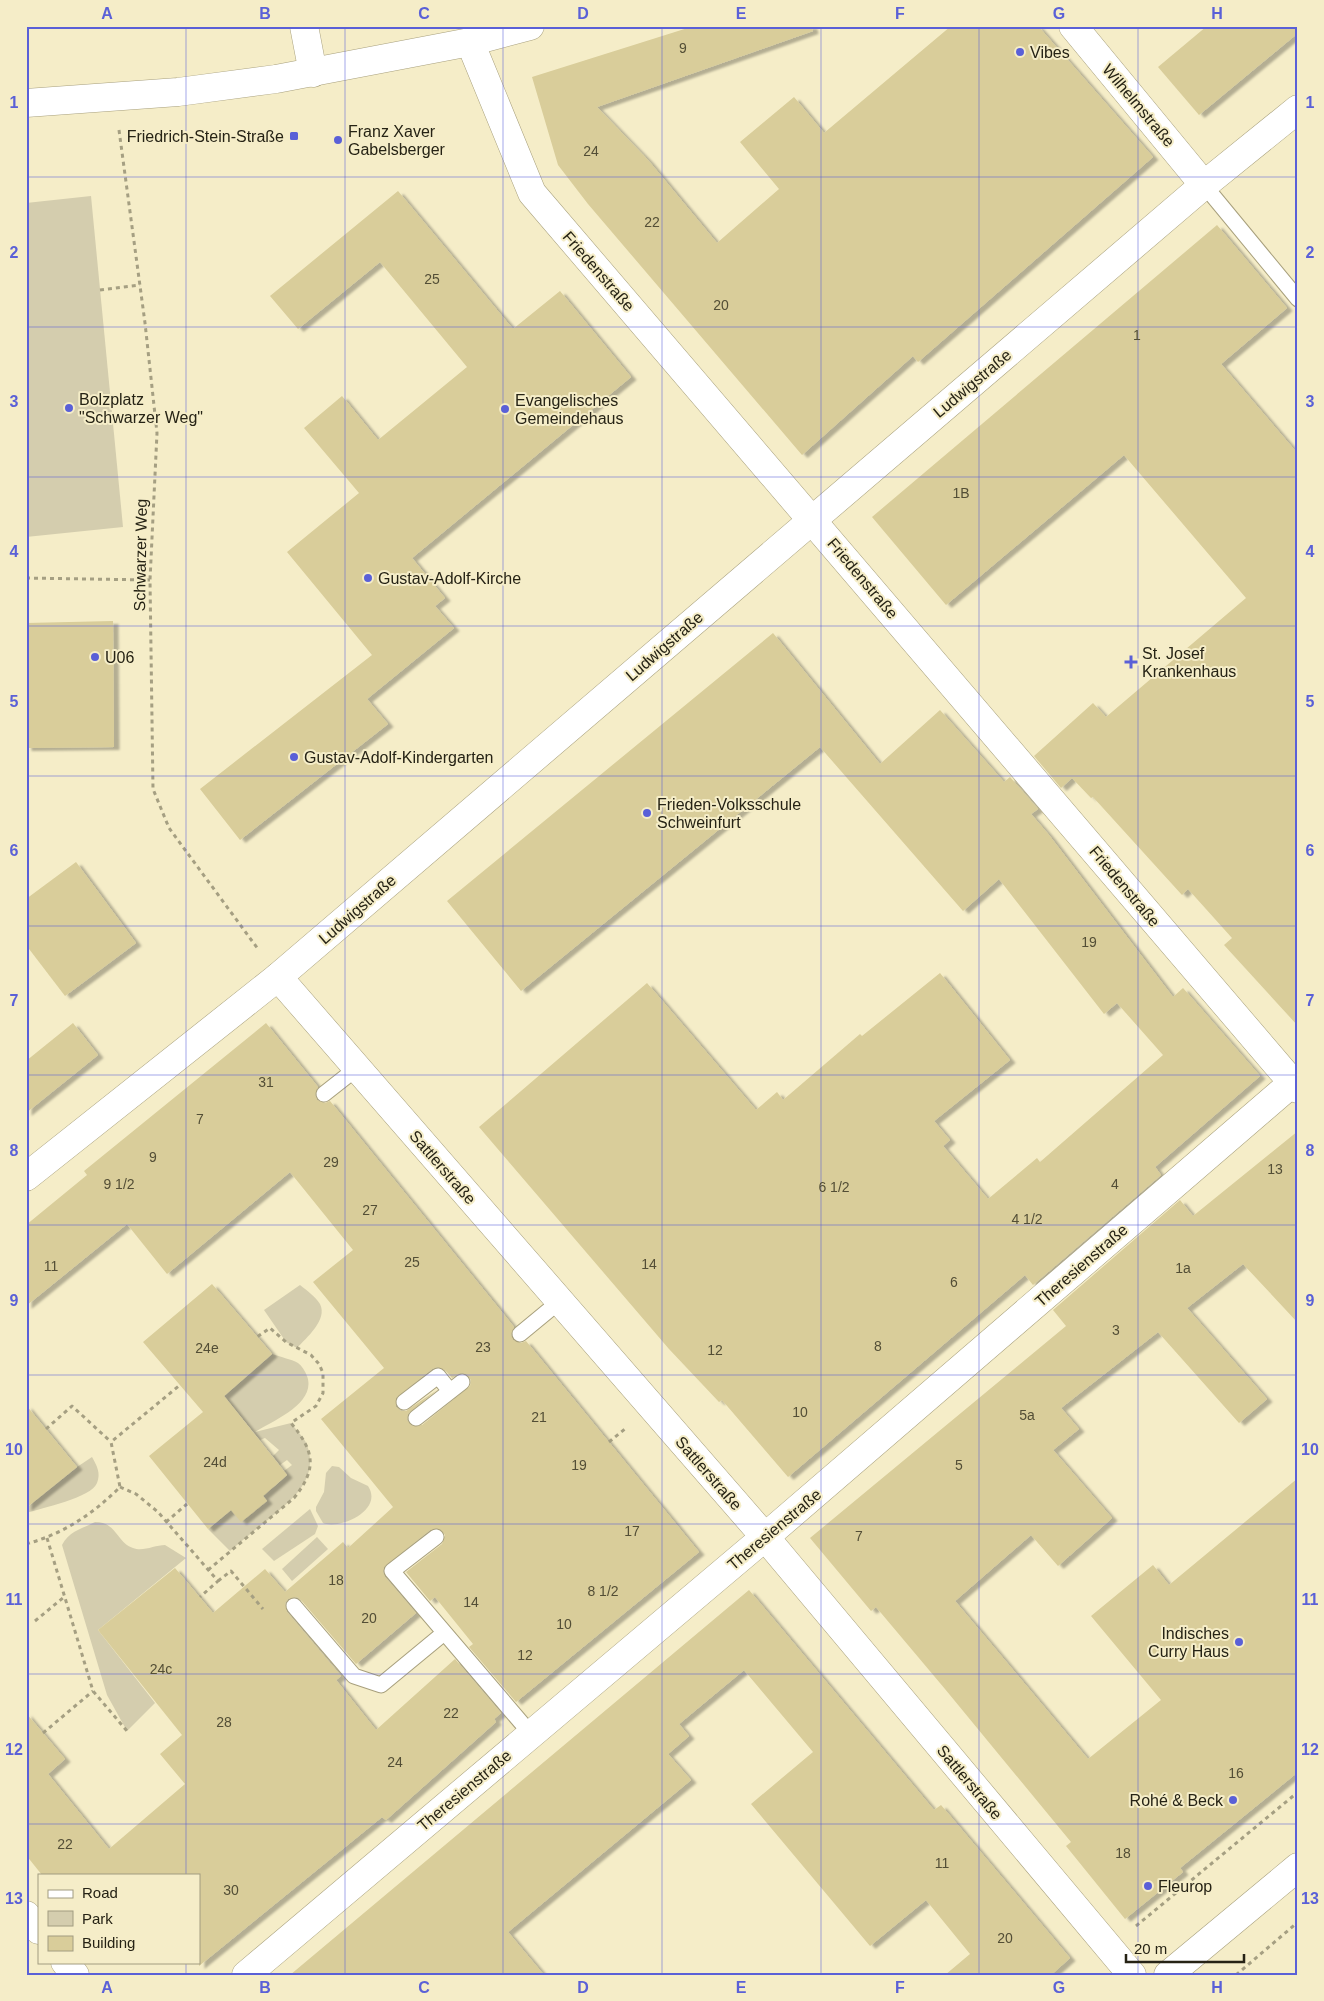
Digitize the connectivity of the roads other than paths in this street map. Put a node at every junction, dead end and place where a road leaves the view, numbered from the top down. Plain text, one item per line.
1 (304, 26) edge
2 (530, 26) edge
3 (1074, 26) edge
4 (470, 42) junction
5 (313, 73) junction
6 (26, 103) edge
7 (1298, 109) edge
8 (1204, 185) junction
9 (1298, 299) edge
10 (812, 519) junction
11 (278, 977) junction
12 (357, 1068) junction
13 (1296, 1083) edge
14 (324, 1094) dead end
15 (26, 1177) edge
16 (560, 1301) junction
17 (520, 1334) dead end
18 (404, 1402) dead end
19 (416, 1418) dead end
20 (436, 1537) dead end
21 (765, 1537) junction
22 (294, 1606) dead end
23 (444, 1633) junction
24 (531, 1734) junction
25 (1298, 1867) edge
26 (26, 1915) edge
27 (38, 1929) edge
28 (67, 1964) edge
29 (75, 1975) edge
30 (246, 1975) edge
31 (1132, 1975) edge
32 (1168, 1975) edge

1 - 5 street
2 - 4 street
3 - 8 street, Wilhelmstraße
4 - 5 street
4 - 10 street, Friedenstraße
5 - 6 street
7 - 8 street, Ludwigstraße
8 - 9 lane
8 - 10 street, Ludwigstraße
10 - 11 street, Ludwigstraße
10 - 13 street, Friedenstraße
11 - 12 street, Sattlerstraße
11 - 15 street, Ludwigstraße
12 - 14 lane
12 - 16 street, Sattlerstraße
13 - 21 street, Theresienstraße
16 - 17 lane
16 - 21 street, Sattlerstraße
18 - 19 lane
20 - 23 lane
21 - 24 street, Theresienstraße
21 - 31 street, Sattlerstraße
22 - 23 lane
23 - 24 lane
24 - 30 street, Theresienstraße
25 - 32 street
26 - 27 street
28 - 29 street

